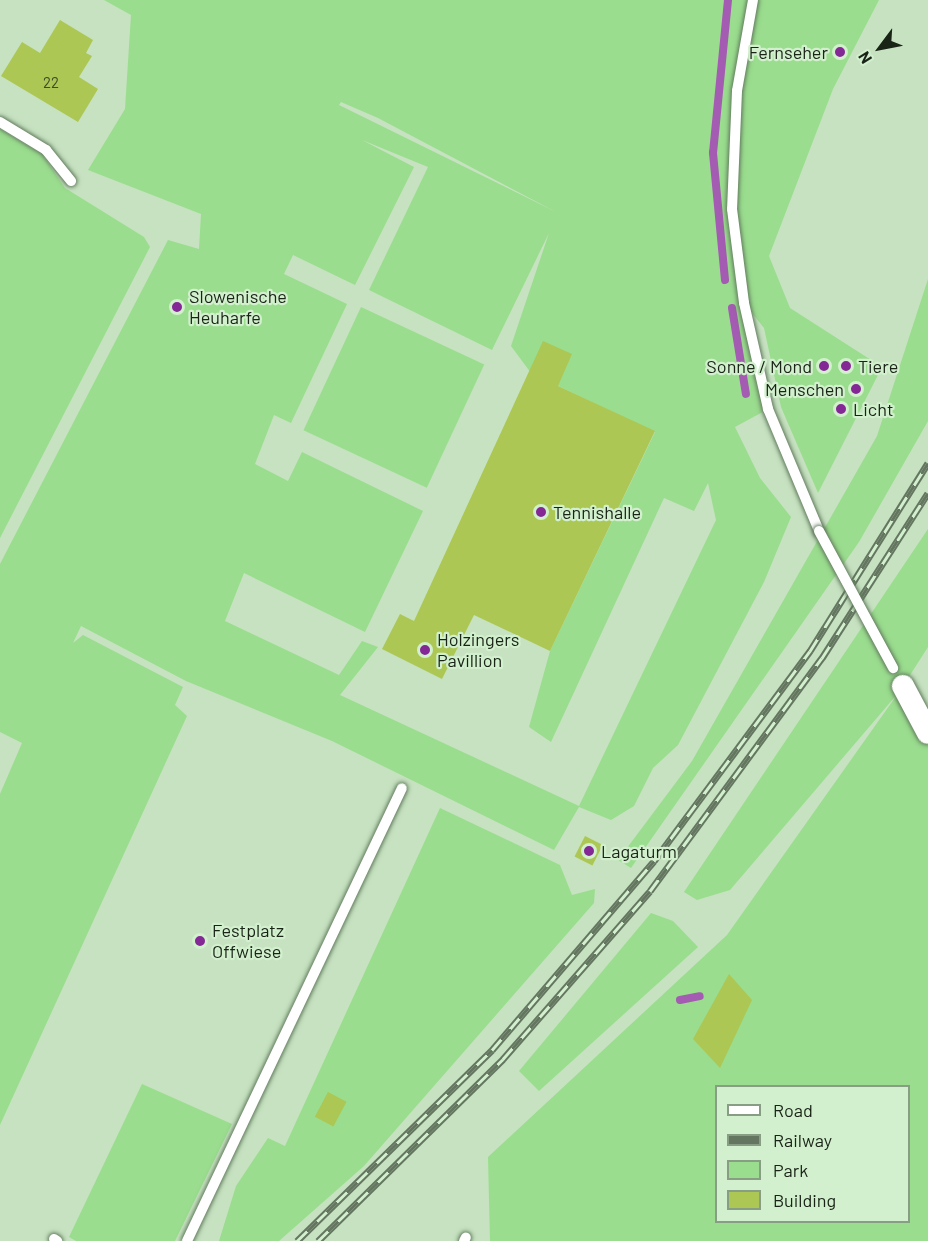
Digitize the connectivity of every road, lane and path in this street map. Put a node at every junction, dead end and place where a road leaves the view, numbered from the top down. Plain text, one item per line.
1 (753, 0) edge
2 (0, 122) edge
3 (71, 181) dead end
4 (898, 677) joint
5 (928, 733) edge
6 (402, 788) dead end
7 (187, 1241) edge

1 - 4 lane, bridge
2 - 3 lane
4 - 5 street
6 - 7 lane

